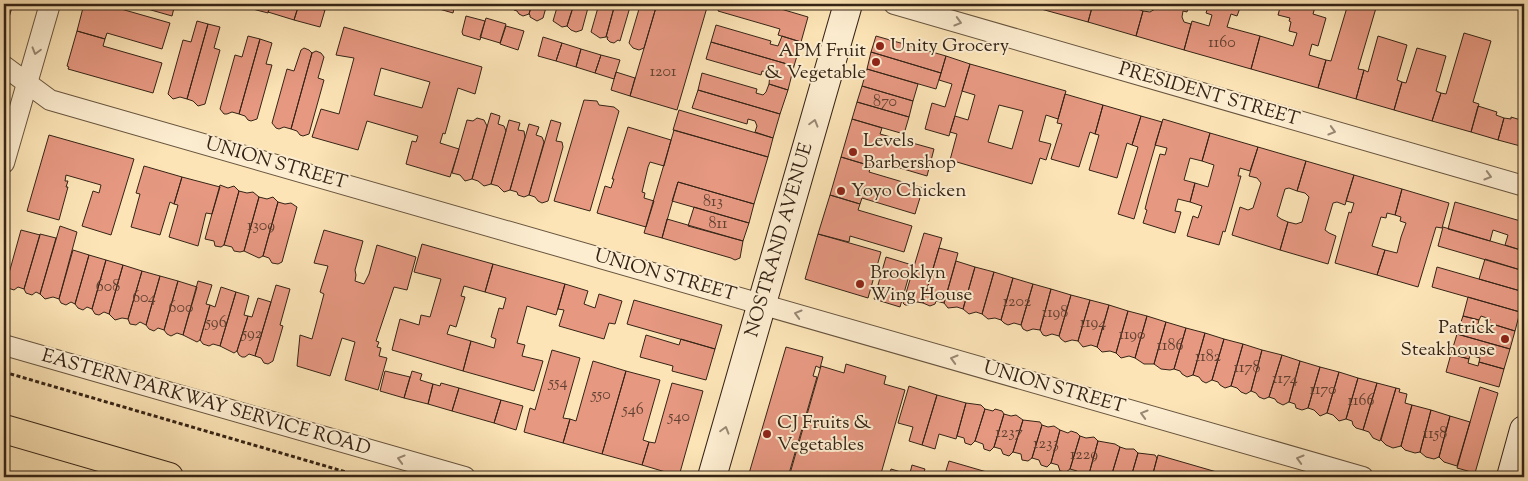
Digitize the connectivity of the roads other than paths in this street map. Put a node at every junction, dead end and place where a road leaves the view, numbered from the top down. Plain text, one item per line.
1 (50, 4) edge
2 (848, 4) edge
3 (894, 4) edge
4 (4, 66) edge
5 (27, 83) junction
6 (4, 163) edge
7 (1524, 186) edge
8 (762, 304) junction
9 (4, 345) edge
10 (4, 429) edge
11 (1524, 430) edge
12 (169, 477) edge
13 (465, 477) edge
14 (712, 477) edge
15 (1364, 477) edge
16 (1511, 477) edge

1 -> 5 street
8 -> 2 main road, NOSTRAND AVENUE
3 -> 7 street, PRESIDENT STREET
4 - 5 street, UNION STREET
5 - 6 street
5 - 8 street, UNION STREET
14 -> 8 main road, NOSTRAND AVENUE
15 -> 8 street, UNION STREET
13 -> 9 street, EASTERN PARKWAY SERVICE ROAD
10 - 12 main road
11 - 16 main road

